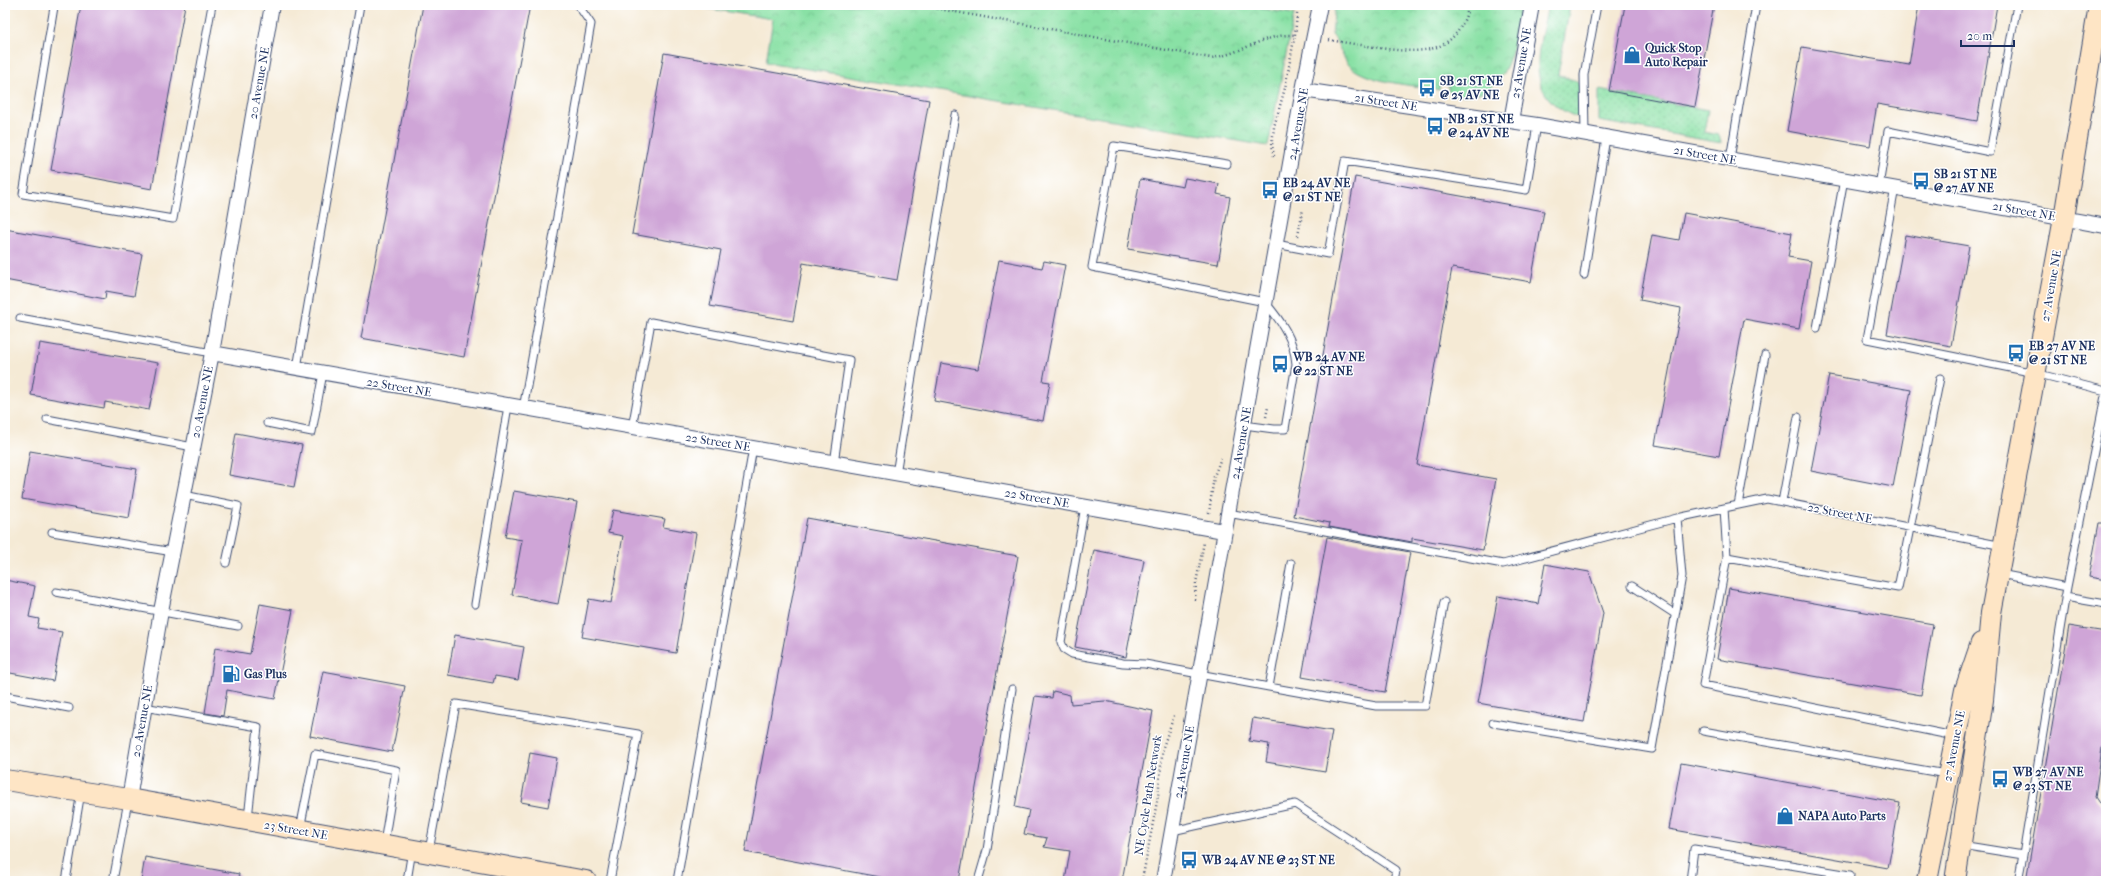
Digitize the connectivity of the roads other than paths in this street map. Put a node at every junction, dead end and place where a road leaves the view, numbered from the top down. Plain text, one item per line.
1 (56, 5) edge
2 (212, 5) edge
3 (272, 5) edge
4 (360, 5) edge
5 (578, 5) edge
6 (1320, 5) edge
7 (1532, 5) edge
8 (1597, 5) edge
9 (1756, 5) edge
10 (2017, 5) edge
11 (2099, 5) edge
12 (1303, 90) junction
13 (955, 115) dead end
14 (1510, 121) junction
15 (1537, 125) junction
16 (1584, 134) junction
17 (1606, 138) junction
18 (1730, 159) junction
19 (1227, 164) dead end
20 (1844, 179) junction
21 (1879, 186) junction
22 (1895, 188) junction
23 (2064, 218) junction
24 (2106, 226) edge
25 (1276, 244) junction
26 (1584, 275) dead end
27 (1265, 302) junction
28 (20, 318) dead end
29 (1818, 328) dead end
30 (212, 353) junction
31 (1765, 355) dead end
32 (297, 368) junction
33 (323, 373) junction
34 (2035, 373) junction
35 (1940, 378) dead end
36 (2106, 390) edge
37 (508, 406) junction
38 (523, 409) junction
39 (1798, 417) dead end
40 (47, 419) dead end
41 (267, 423) dead end
42 (1244, 425) junction
43 (632, 428) junction
44 (193, 447) junction
45 (753, 448) junction
46 (834, 463) junction
47 (896, 475) junction
48 (184, 496) junction
49 (1782, 502) junction
50 (1738, 505) junction
51 (1086, 506) junction
52 (1724, 508) junction
53 (1228, 513) junction
54 (1677, 518) junction
55 (1910, 527) junction
56 (1224, 531) junction
57 (52, 532) dead end
58 (2003, 546) junction
59 (173, 552) junction
60 (1727, 557) junction
61 (226, 563) dead end
62 (1291, 563) dead end
63 (1998, 573) junction
64 (1632, 586) dead end
65 (2067, 587) junction
66 (56, 592) dead end
67 (2065, 597) junction
68 (1444, 602) dead end
69 (474, 604) dead end
70 (2106, 604) edge
71 (161, 611) junction
72 (1991, 613) junction
73 (1675, 614) junction
74 (238, 626) dead end
75 (1199, 674) junction
76 (1270, 687) junction
77 (1012, 689) dead end
78 (5, 696) edge
79 (144, 707) junction
80 (69, 708) dead end
81 (1493, 722) dead end
82 (1703, 731) dead end
83 (1956, 736) junction
84 (1948, 774) junction
85 (5, 780) edge
86 (81, 792) junction
87 (129, 799) junction
88 (248, 821) junction
89 (300, 830) junction
90 (1172, 831) junction
91 (384, 845) junction
92 (1961, 845) junction
93 (420, 852) junction
94 (2023, 855) junction
95 (66, 881) edge
96 (113, 881) edge
97 (407, 881) edge
98 (586, 881) edge
99 (610, 881) edge
100 (677, 881) edge
101 (978, 881) edge
102 (1163, 881) edge
103 (1394, 881) edge
104 (1690, 881) edge
105 (1849, 881) edge
106 (1927, 881) edge
107 (1955, 881) edge
108 (2018, 881) edge

1 - 2 lane
3 - 30 street, 20 Avenue NE
4 - 32 lane
5 - 38 lane
6 - 12 street, 24 Avenue NE
7 - 14 street, 25 Avenue NE
8 - 16 lane
9 - 18 lane
10 - 21 lane
11 - 23 street, 27 Avenue NE
12 - 14 street, 21 Street NE
12 - 25 street, 24 Avenue NE
13 - 47 lane
14 - 15 street, 21 Street NE
15 - 16 street, 21 Street NE
15 - 25 lane
16 - 17 street, 21 Street NE
17 - 18 street, 21 Street NE
17 - 26 lane
18 - 20 street, 21 Street NE
19 - 27 lane
20 - 21 street, 21 Street NE
20 - 29 lane
21 - 22 street, 21 Street NE
22 - 23 street, 21 Street NE
22 - 34 lane
23 - 24 street, 21 Street NE
23 - 34 street, 27 Avenue NE
25 - 27 street, 24 Avenue NE
27 - 42 street, 24 Avenue NE
27 - 42 lane
28 - 30 lane
30 - 32 street, 22 Street NE
30 - 44 street, 20 Avenue NE
31 - 50 lane
32 - 33 street, 22 Street NE
33 - 37 street, 22 Street NE
33 - 41 lane
34 - 36 lane
34 - 58 street, 27 Avenue NE
35 - 55 lane
36 - 65 lane
37 - 38 street, 22 Street NE
37 - 69 lane
38 - 43 street, 22 Street NE
39 - 49 lane
40 - 44 lane
42 - 53 street, 24 Avenue NE
43 - 45 street, 22 Street NE
43 - 46 lane
44 - 48 street, 20 Avenue NE
45 - 46 street, 22 Street NE
45 - 100 lane
46 - 47 street, 22 Street NE
47 - 51 street, 22 Street NE
48 - 59 street, 20 Avenue NE
48 - 61 lane
49 - 50 lane, 22 Street NE
49 - 55 lane, 22 Street NE
50 - 52 lane, 22 Street NE
51 - 56 street, 22 Street NE
51 - 75 lane
52 - 54 lane, 22 Street NE
52 - 60 lane
53 - 54 lane, 22 Street NE
53 - 56 street, 24 Avenue NE
54 - 73 lane
55 - 58 lane, 22 Street NE
55 - 60 lane
56 - 75 street, 24 Avenue NE
57 - 59 lane
58 - 63 street, 27 Avenue NE
59 - 71 street, 20 Avenue NE
60 - 83 lane
62 - 76 lane
63 - 65 lane
63 - 72 street, 27 Avenue NE
64 - 73 lane
65 - 67 lane
66 - 71 lane
67 - 70 lane
67 - 94 lane
68 - 76 lane
71 - 74 lane
71 - 79 street, 20 Avenue NE
72 - 83 street, 27 Avenue NE
72 - 92 street, 27 Avenue NE
73 - 81 lane
75 - 76 lane
75 - 90 street, 24 Avenue NE
77 - 101 lane
78 - 80 lane
79 - 87 street, 20 Avenue NE
79 - 88 lane
82 - 84 lane
83 - 84 street, 27 Avenue NE
84 - 106 street, 27 Avenue NE
85 - 86 street, 23 Street NE
86 - 87 street, 23 Street NE
86 - 95 lane
87 - 88 street, 23 Street NE
87 - 96 lane
88 - 89 street, 23 Street NE
89 - 91 street, 23 Street NE
89 - 91 lane
90 - 102 street, 24 Avenue NE
90 - 103 lane
91 - 93 street, 23 Street NE
92 - 94 lane
92 - 107 street, 27 Avenue NE
93 - 97 lane
93 - 98 street, 23 Street NE
93 - 99 lane
94 - 108 lane
104 - 105 lane

